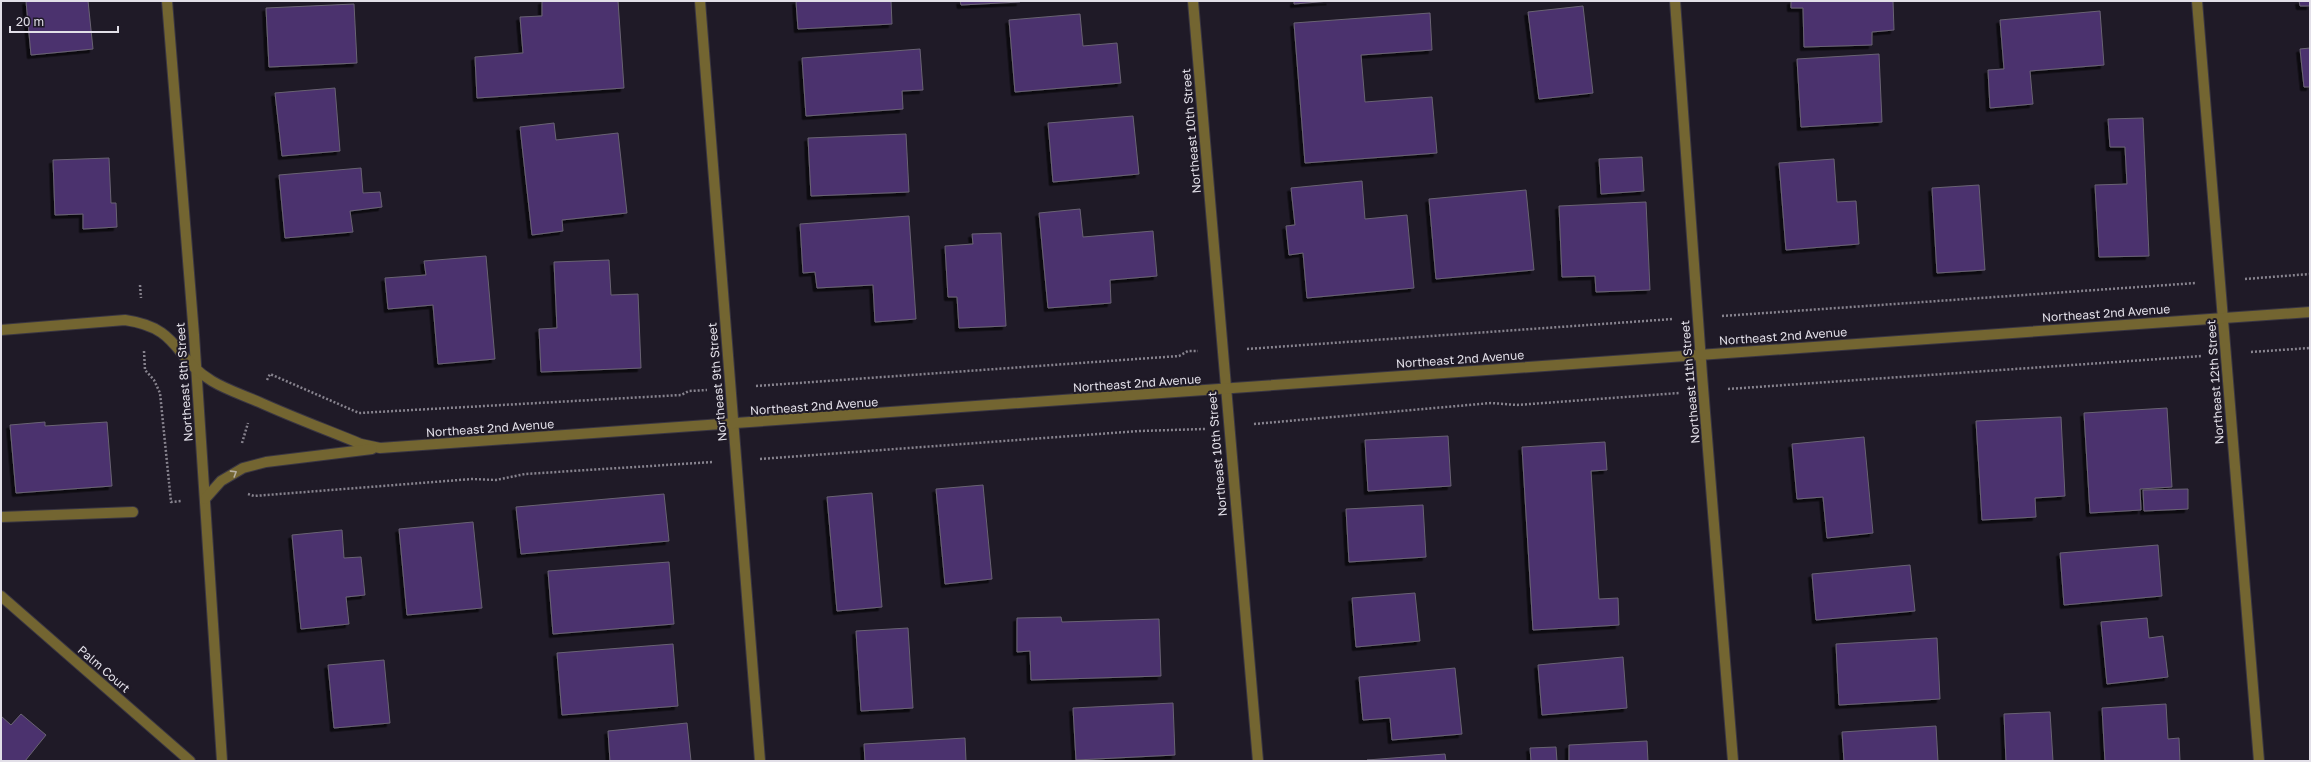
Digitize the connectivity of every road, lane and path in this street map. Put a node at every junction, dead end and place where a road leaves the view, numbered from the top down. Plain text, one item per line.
1 (167, 1) edge
2 (700, 1) edge
3 (1193, 1) edge
4 (1675, 1) edge
5 (2197, 1) edge
6 (2310, 274) edge
7 (2220, 281) junction
8 (2310, 312) edge
9 (1698, 317) junction
10 (2223, 318) junction
11 (1, 330) edge
12 (2310, 348) edge
13 (1221, 349) junction
14 (2225, 354) junction
15 (1700, 355) junction
16 (197, 370) junction
17 (266, 382) dead end
18 (730, 388) junction
19 (1225, 389) junction
20 (1703, 390) junction
21 (733, 425) junction
22 (1228, 426) junction
23 (380, 448) junction
24 (736, 461) junction
25 (247, 494) dead end
26 (205, 499) junction
27 (132, 512) dead end
28 (1, 517) edge
29 (1, 596) edge
30 (190, 761) edge
31 (222, 761) edge
32 (760, 761) edge
33 (1258, 761) edge
34 (1734, 761) edge
35 (2259, 761) edge

1 - 16 street, Northeast 8th Street
2 - 18 street, Northeast 9th Street
3 - 13 street, Northeast 10th Street
4 - 9 street, Northeast 11th Street
5 - 7 street, Northeast 12th Street
6 - 7 path
7 - 9 path
7 - 10 street, Northeast 12th Street
8 - 10 street, Northeast 2nd Avenue
9 - 13 path
9 - 15 street, Northeast 11th Street
10 - 14 street, Northeast 12th Street
10 - 15 street, Northeast 2nd Avenue
11 - 16 street, Northeast 2nd Avenue
12 - 14 path
13 - 18 path
13 - 19 street, Northeast 10th Street
14 - 20 path
14 - 35 street, Northeast 12th Street
15 - 19 street, Northeast 2nd Avenue
15 - 20 street, Northeast 11th Street
16 - 23 street, Northeast 2nd Avenue
16 - 26 street, Northeast 8th Street
17 - 18 path
18 - 21 street, Northeast 9th Street
19 - 21 street, Northeast 2nd Avenue
19 - 22 street, Northeast 10th Street
20 - 22 path
20 - 34 street, Northeast 11th Street
21 - 23 street, Northeast 2nd Avenue
21 - 24 street, Northeast 9th Street
22 - 24 path
22 - 33 street, Northeast 10th Street
26 -> 23 street
24 - 25 path
24 - 32 street, Northeast 9th Street
26 - 31 street, Northeast 8th Street
27 - 28 street
29 - 30 street, Palm Court

